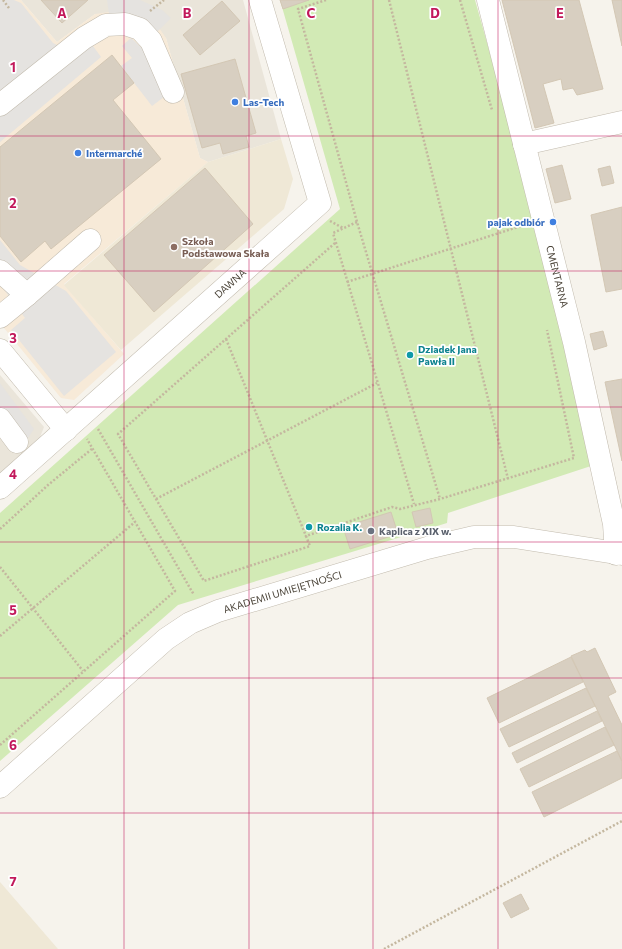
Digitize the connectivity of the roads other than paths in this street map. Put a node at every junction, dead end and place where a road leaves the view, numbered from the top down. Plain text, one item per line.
1 (260, 0) edge
2 (488, 0) edge
3 (173, 92) dead end
4 (0, 105) edge
5 (622, 122) edge
6 (524, 144) junction
7 (90, 240) dead end
8 (0, 271) edge
9 (27, 295) junction
10 (0, 316) edge
11 (0, 350) edge
12 (0, 419) edge
13 (66, 430) junction
14 (17, 442) dead end
15 (0, 488) edge
16 (619, 554) edge
17 (0, 787) edge

1 - 13 street, DAWNA
2 - 6 street, CMENTARNA
3 - 4 street
5 - 6 street
6 - 16 street, CMENTARNA
7 - 9 street
8 - 9 street
9 - 10 street
11 - 13 street
12 - 14 street
13 - 15 street, DAWNA
16 - 17 street, AKADEMII UMIEJĘTNOŚCI

